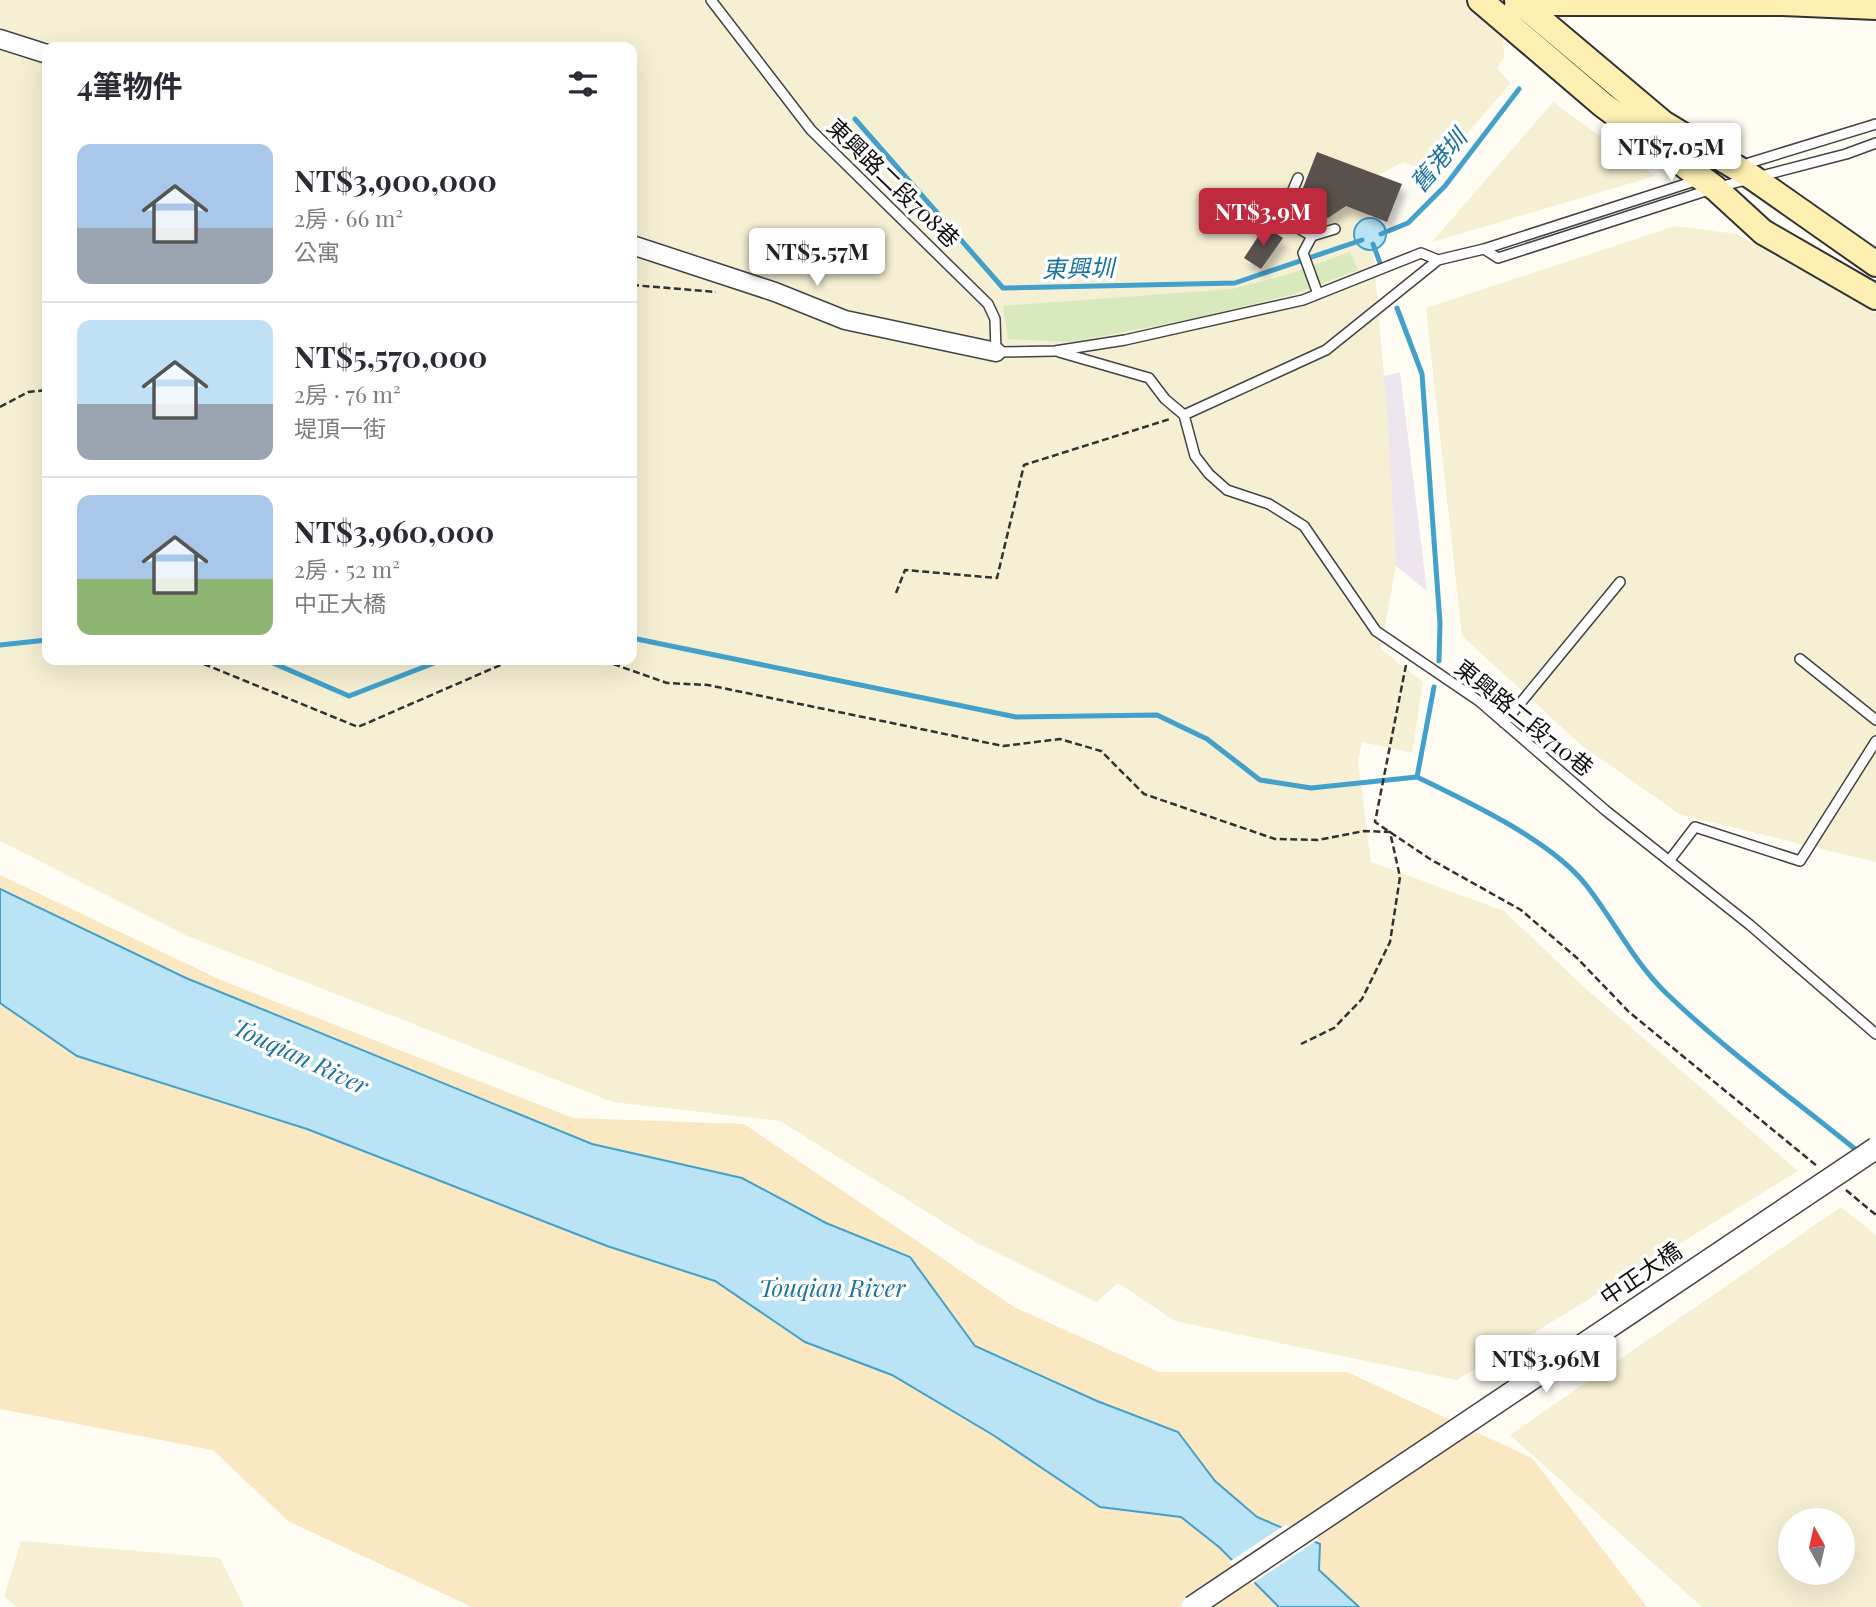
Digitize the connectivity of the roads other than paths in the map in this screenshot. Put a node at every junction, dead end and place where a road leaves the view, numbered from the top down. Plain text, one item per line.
1 (711, 0) edge
2 (1480, 0) edge
3 (1783, 1) edge
4 (1514, 6) edge
5 (1876, 7) edge
6 (0, 39) edge
7 (42, 52) edge
8 (1876, 124) edge
9 (1876, 143) edge
10 (1750, 170) junction
11 (1298, 178) dead end
12 (1705, 185) junction
13 (1335, 229) dead end
14 (1312, 236) junction
15 (637, 246) edge
16 (1484, 249) junction
17 (1438, 260) junction
18 (1876, 264) edge
19 (1318, 293) junction
20 (1876, 297) edge
21 (1055, 351) junction
22 (996, 352) junction
23 (1184, 415) junction
24 (1620, 582) dead end
25 (1800, 659) dead end
26 (1876, 720) edge
27 (1504, 723) junction
28 (1876, 741) edge
29 (1669, 861) junction
30 (1876, 1034) edge
31 (1876, 1148) edge
32 (1192, 1607) edge

1 - 22 lane, 東興路二段708巷
2 - 4 main road
3 - 4 main road
3 - 5 main road
4 - 10 main road
4 - 12 main road
6 - 7 street
8 - 10 lane
9 - 10 lane
10 - 12 lane
10 - 18 main road
11 - 14 lane
12 - 16 lane
12 - 16 lane
12 - 20 main road
13 - 14 lane
14 - 19 lane
15 - 22 street
16 - 17 lane
17 - 19 lane
17 - 23 lane
19 - 21 lane
21 - 22 lane
21 - 23 lane
23 - 27 lane, 東興路二段710巷
24 - 27 lane
25 - 26 lane
27 - 29 lane, 東興路二段710巷
28 - 29 lane
29 - 30 lane, 東興路二段710巷
31 - 32 street, 中正大橋, bridge

